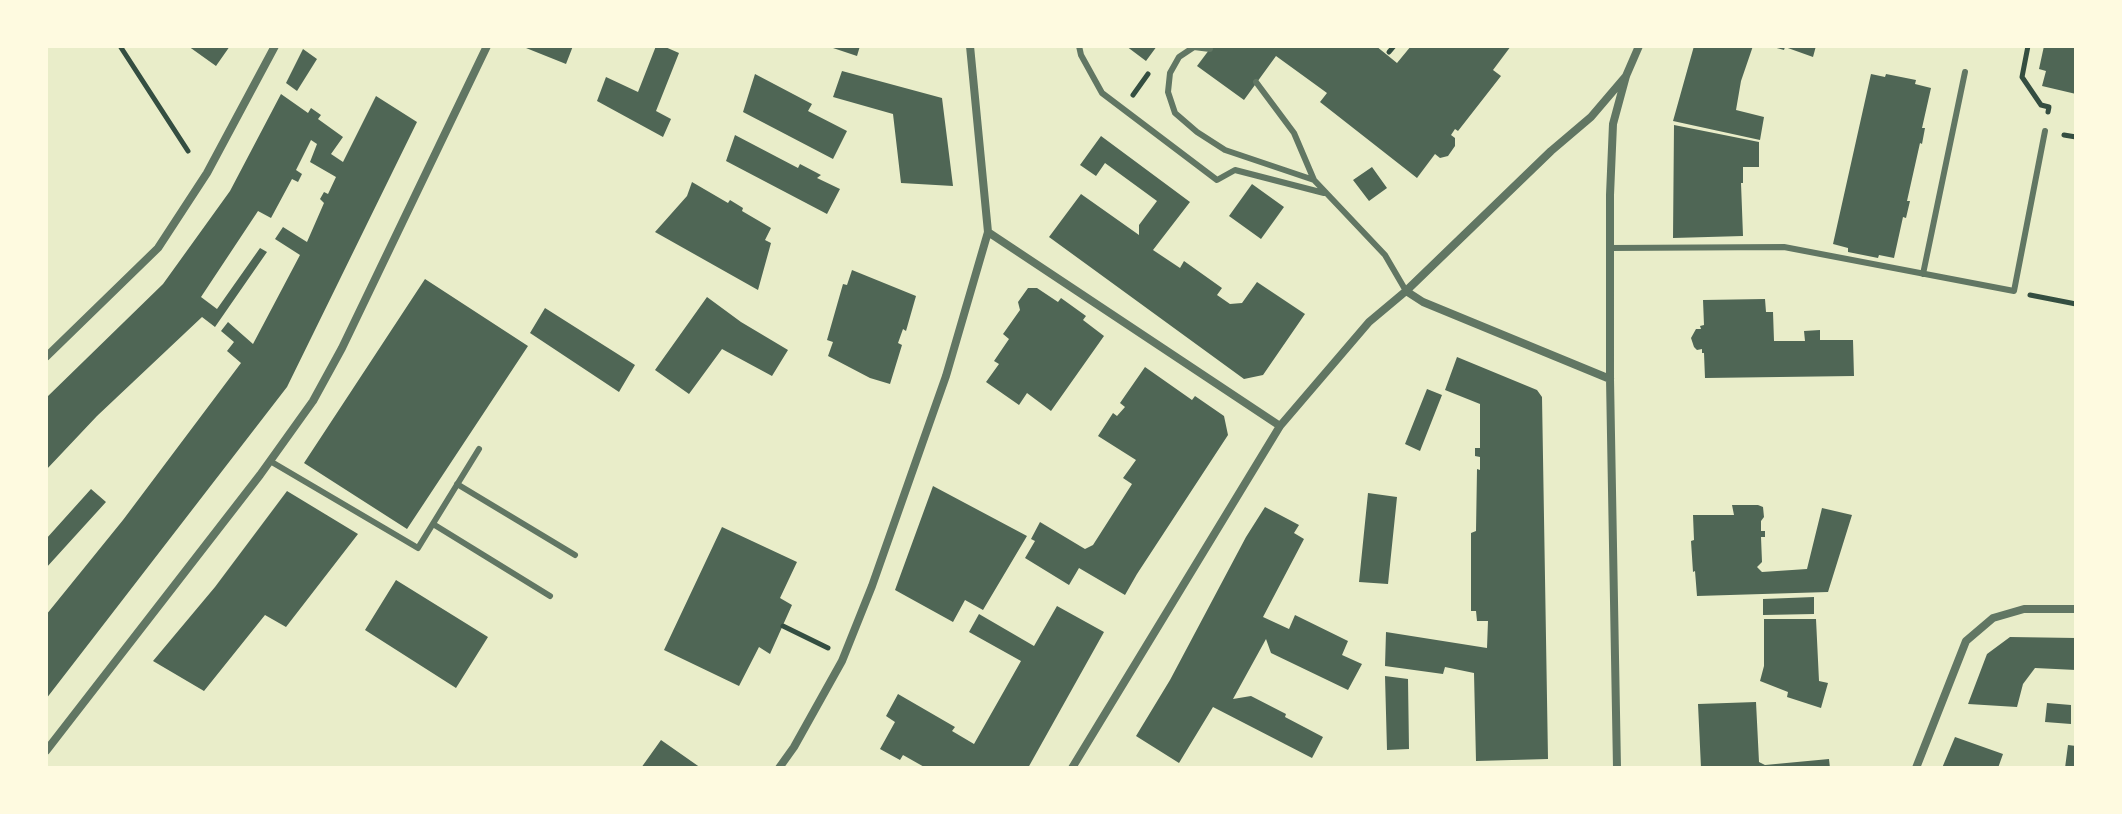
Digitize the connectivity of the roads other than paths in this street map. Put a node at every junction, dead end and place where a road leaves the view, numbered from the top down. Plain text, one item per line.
1 (275, 46) edge
2 (487, 46) edge
3 (970, 46) edge
4 (1079, 46) edge
5 (1639, 46) edge
6 (1210, 49) dead end
7 (1965, 72) dead end
8 (1626, 76) junction
9 (1256, 82) dead end
10 (2045, 131) road end
11 (1314, 180) junction
12 (1324, 193) junction
13 (988, 232) junction
14 (1610, 248) junction
15 (1923, 274) junction
16 (1406, 291) junction
17 (46, 357) edge
18 (1610, 379) junction
19 (1280, 426) junction
20 (479, 449) dead end
21 (270, 461) junction
22 (457, 484) junction
23 (433, 524) junction
24 (575, 555) dead end
25 (550, 596) dead end
26 (2076, 609) edge
27 (46, 751) edge
28 (779, 768) edge
29 (1072, 768) edge
30 (1617, 768) edge
31 (1916, 768) edge

1 - 17 street
2 - 21 street
3 - 13 street
4 - 12 lane
5 - 8 street
6 - 11 lane
7 - 15 lane
8 - 14 street
8 - 16 street
9 - 11 lane
10 - 15 lane
11 - 12 lane
12 - 16 lane
13 - 19 street
13 - 28 street
14 - 15 lane
14 - 18 street
16 - 18 street
16 - 19 street
18 - 30 street
19 - 29 street
20 - 22 lane
21 - 23 lane
21 - 27 street
22 - 23 lane
22 - 24 lane
23 - 25 lane
26 - 31 street

